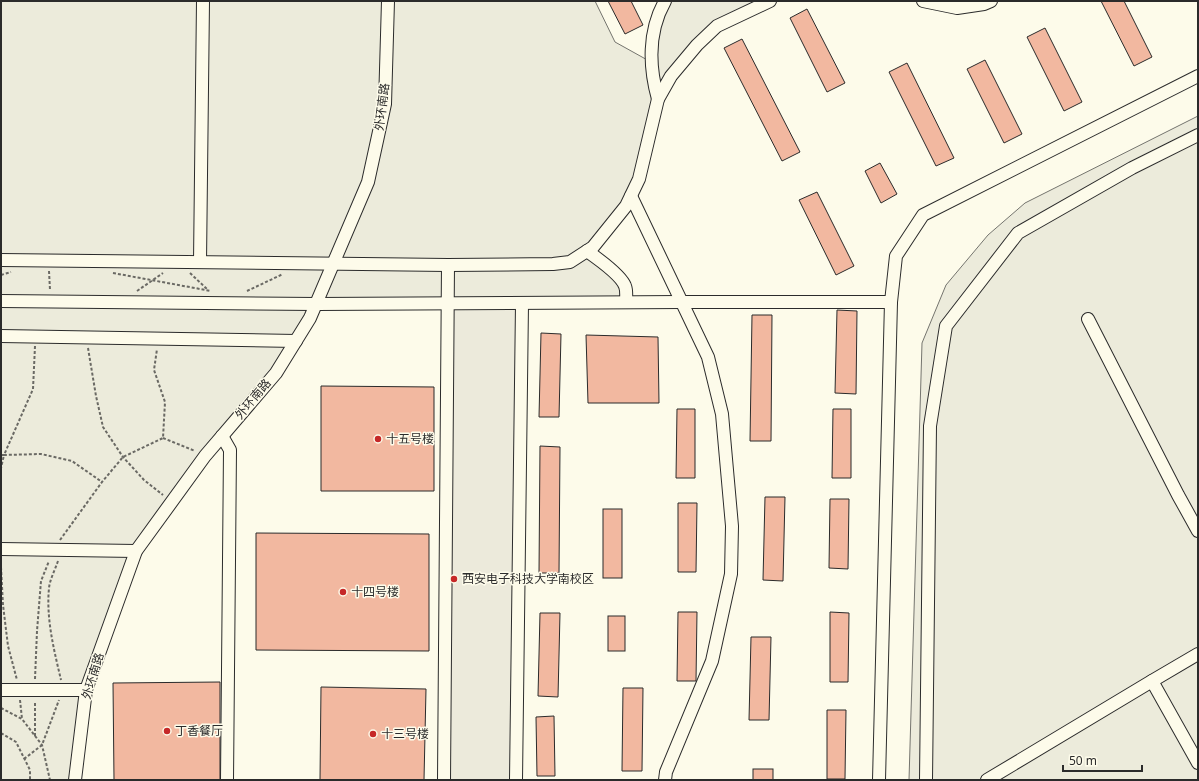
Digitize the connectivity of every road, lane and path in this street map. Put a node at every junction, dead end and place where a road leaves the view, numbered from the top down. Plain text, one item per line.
1 (203, 1) edge
2 (388, 1) edge
3 (665, 1) edge
4 (770, 1) edge
5 (923, 1) edge
6 (991, 1) edge
7 (1198, 76) edge
8 (658, 100) junction
9 (1198, 135) edge
10 (631, 196) junction
11 (587, 251) junction
12 (1, 260) edge
13 (179, 262) junction
14 (200, 262) junction
15 (334, 264) junction
16 (448, 265) junction
17 (49, 268) dead end
18 (108, 272) dead end
19 (285, 273) dead end
20 (152, 281) junction
21 (208, 290) junction
22 (216, 292) dead end
23 (245, 292) dead end
24 (1, 301) edge
25 (50, 302) junction
26 (120, 302) junction
27 (626, 302) junction
28 (682, 302) junction
29 (891, 302) junction
30 (222, 303) junction
31 (447, 303) junction
32 (316, 304) junction
33 (522, 304) junction
34 (1088, 319) dead end
35 (1, 336) edge
36 (35, 337) junction
37 (86, 338) junction
38 (158, 339) junction
39 (296, 341) junction
40 (222, 436) junction
41 (163, 438) junction
42 (1, 455) edge
43 (4, 455) junction
44 (205, 456) junction
45 (122, 457) junction
46 (1, 468) edge
47 (102, 482) junction
48 (172, 502) junction
49 (1198, 531) edge
50 (1, 549) edge
51 (58, 550) junction
52 (136, 551) junction
53 (1, 568) edge
54 (1198, 654) edge
55 (1152, 680) junction
56 (1, 690) edge
57 (19, 690) junction
58 (35, 690) junction
59 (63, 690) junction
60 (86, 690) junction
61 (1, 708) edge
62 (22, 719) junction
63 (1, 733) edge
64 (35, 736) junction
65 (42, 745) junction
66 (24, 759) junction
67 (1198, 763) edge
68 (30, 780) edge
69 (50, 780) edge
70 (75, 780) edge
71 (227, 780) edge
72 (444, 780) edge
73 (516, 780) edge
74 (665, 780) edge
75 (879, 780) edge
76 (926, 780) edge
77 (987, 780) edge

1 - 14 street
2 - 15 street, 外环南路
3 - 8 street
4 - 8 street
5 - 6 street
7 - 29 street
8 - 10 street
9 - 76 street
10 - 11 street
10 - 28 street
11 - 16 street
11 - 27 street
12 - 13 street
13 - 14 street
13 - 20 path
13 - 21 path
14 - 15 street
15 - 16 street
15 - 32 street, 外环南路
16 - 31 street
17 - 25 path
18 - 20 path
19 - 23 path
20 - 21 path
20 - 26 path
21 - 22 path
21 - 30 path
24 - 25 street
25 - 26 street
26 - 30 street
27 - 28 street
27 - 33 street
28 - 29 street
28 - 74 street
29 - 75 street
30 - 32 street
31 - 32 street
31 - 33 street
31 - 72 street
32 - 39 street, 外环南路
33 - 73 street
34 - 49 street
35 - 36 street
36 - 37 street
36 - 43 path
37 - 38 street
37 - 45 path
38 - 39 street
38 - 41 path
39 - 40 street, 外环南路
40 - 44 street, 外环南路
40 - 71 street
41 - 44 path
41 - 45 path
42 - 43 path
43 - 46 path
43 - 47 path
44 - 48 street, 外环南路
45 - 47 path
45 - 48 path
47 - 51 path
48 - 52 street, 外环南路
50 - 51 street
51 - 52 street
51 - 58 path
51 - 59 path
52 - 60 street, 外环南路
53 - 57 path
54 - 55 street
55 - 67 street
55 - 77 street
56 - 57 street
57 - 58 street
57 - 62 path
58 - 59 street
58 - 64 path
59 - 60 street
59 - 65 path
60 - 70 street, 外环南路
61 - 62 path
62 - 64 path
63 - 66 path
64 - 65 path
65 - 66 path
65 - 69 path
66 - 68 path

